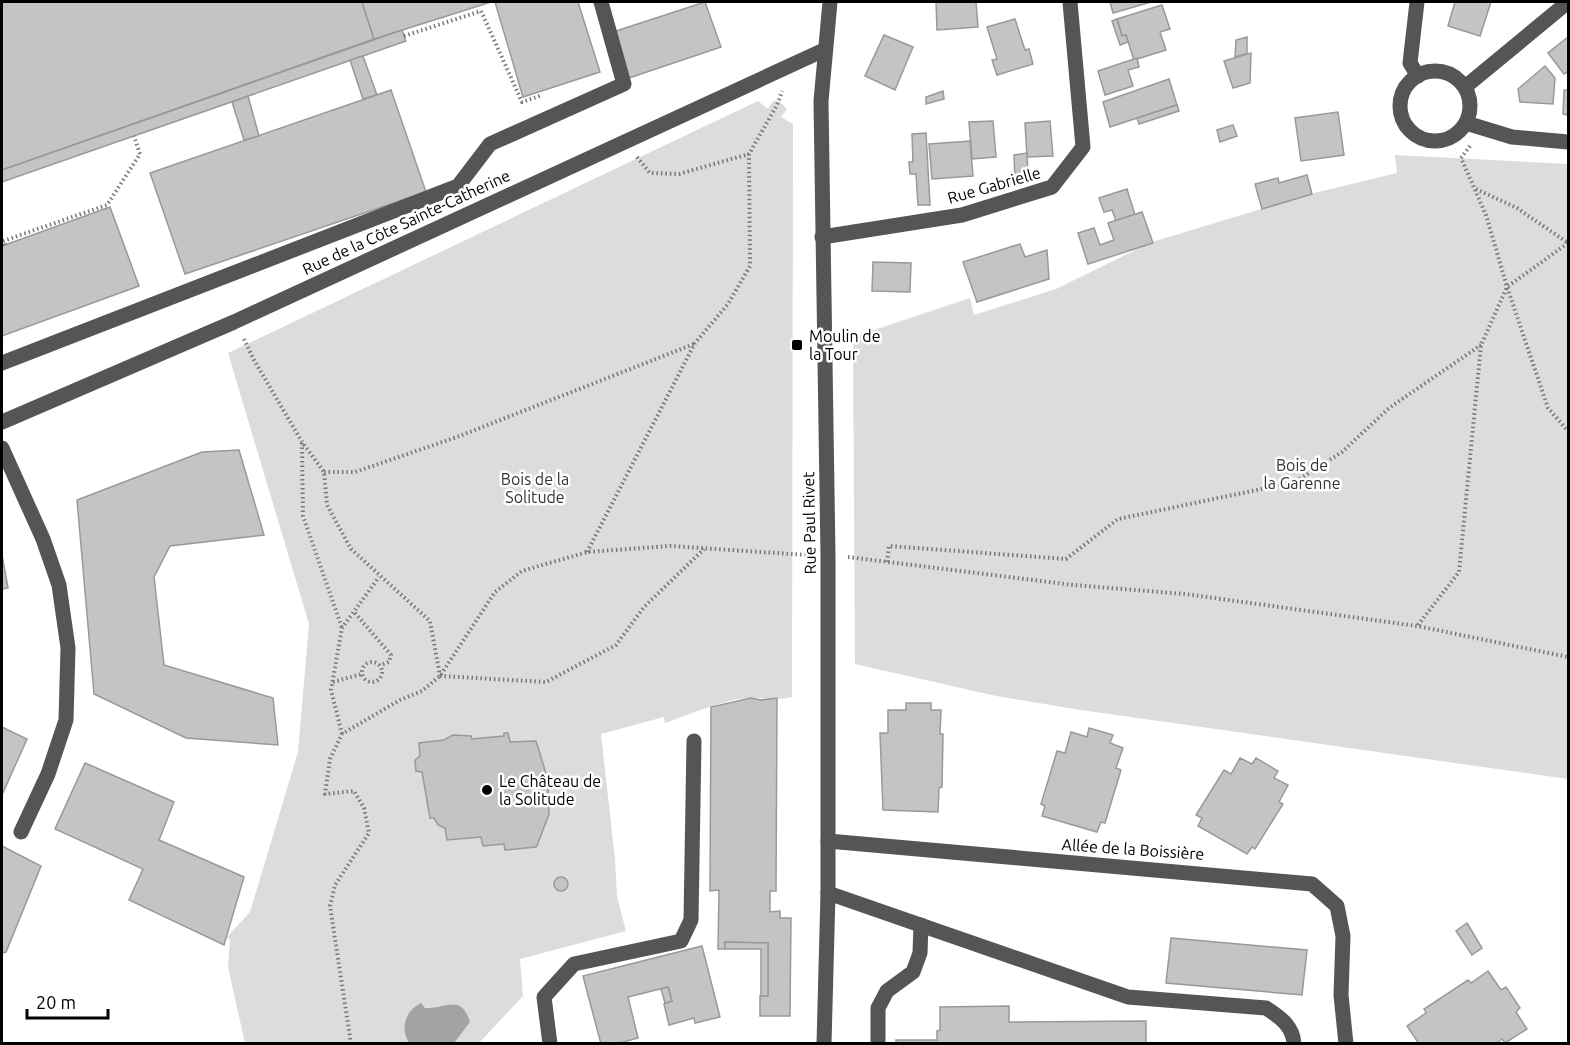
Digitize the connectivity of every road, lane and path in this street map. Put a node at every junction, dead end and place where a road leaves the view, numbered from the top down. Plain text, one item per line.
1 (602, 2) edge
2 (830, 2) edge
3 (1071, 2) edge
4 (1417, 2) edge
5 (1568, 2) edge
6 (404, 36) dead end
7 (824, 50) junction
8 (1418, 76) junction
9 (1465, 87) junction
10 (553, 91) dead end
11 (777, 105) dead end
12 (1474, 126) junction
13 (134, 136) dead end
14 (623, 141) junction
15 (1569, 142) edge
16 (749, 154) junction
17 (1476, 189) junction
18 (822, 237) junction
19 (3, 241) edge
20 (1568, 243) edge
21 (1507, 287) junction
22 (234, 322) junction
23 (695, 343) junction
24 (1481, 345) junction
25 (2, 363) edge
26 (2, 422) edge
27 (1569, 431) edge
28 (302, 442) junction
29 (2, 448) edge
30 (324, 472) junction
31 (704, 549) junction
32 (587, 552) junction
33 (828, 556) junction
34 (887, 562) junction
35 (379, 577) junction
36 (355, 613) junction
37 (1417, 626) junction
38 (342, 628) junction
39 (1569, 657) edge
40 (380, 665) junction
41 (362, 675) junction
42 (440, 676) junction
43 (333, 682) junction
44 (342, 734) junction
45 (694, 741) dead end
46 (21, 832) dead end
47 (828, 841) junction
48 (828, 893) junction
49 (921, 925) junction
50 (351, 1044) edge
51 (550, 1044) edge
52 (824, 1044) edge
53 (878, 1044) edge
54 (1294, 1044) edge
55 (1346, 1044) edge

1 - 25 street
2 - 7 street, Rue Paul Rivet
3 - 18 street, Rue Gabrielle
4 - 8 street
5 - 9 street
6 - 10 path
7 - 14 street, Rue de la Côte Sainte-Catherine
7 - 18 street, Rue Paul Rivet
8 - 9 street
8 - 12 street
9 - 12 street
11 - 16 path
12 - 15 street
12 - 17 path
13 - 19 path
14 - 16 path
14 - 22 street, Rue de la Côte Sainte-Catherine
16 - 23 path
17 - 20 path
17 - 21 path
18 - 33 street, Rue Paul Rivet
20 - 21 path
21 - 24 path
21 - 27 path
22 - 26 street, Rue de la Côte Sainte-Catherine
22 - 28 path
23 - 30 path
23 - 32 path
24 - 34 path
24 - 37 path
28 - 30 path
28 - 38 path
29 - 46 street
30 - 35 path
31 - 32 path
31 - 33 path
31 - 42 path
32 - 42 path
33 - 34 path
33 - 47 street, Rue Paul Rivet
34 - 37 path
35 - 36 path
35 - 42 path
36 - 38 path
36 - 40 path
37 - 39 path
38 - 43 path
40 - 41 path
40 - 41 path
41 - 43 path
42 - 44 path
43 - 44 path
44 - 50 path
45 - 51 street
47 - 48 street, Rue Paul Rivet
47 - 55 street, Allée de la Boissière
48 - 49 street
48 - 52 street, Rue Paul Rivet
49 - 53 street
49 - 54 street

